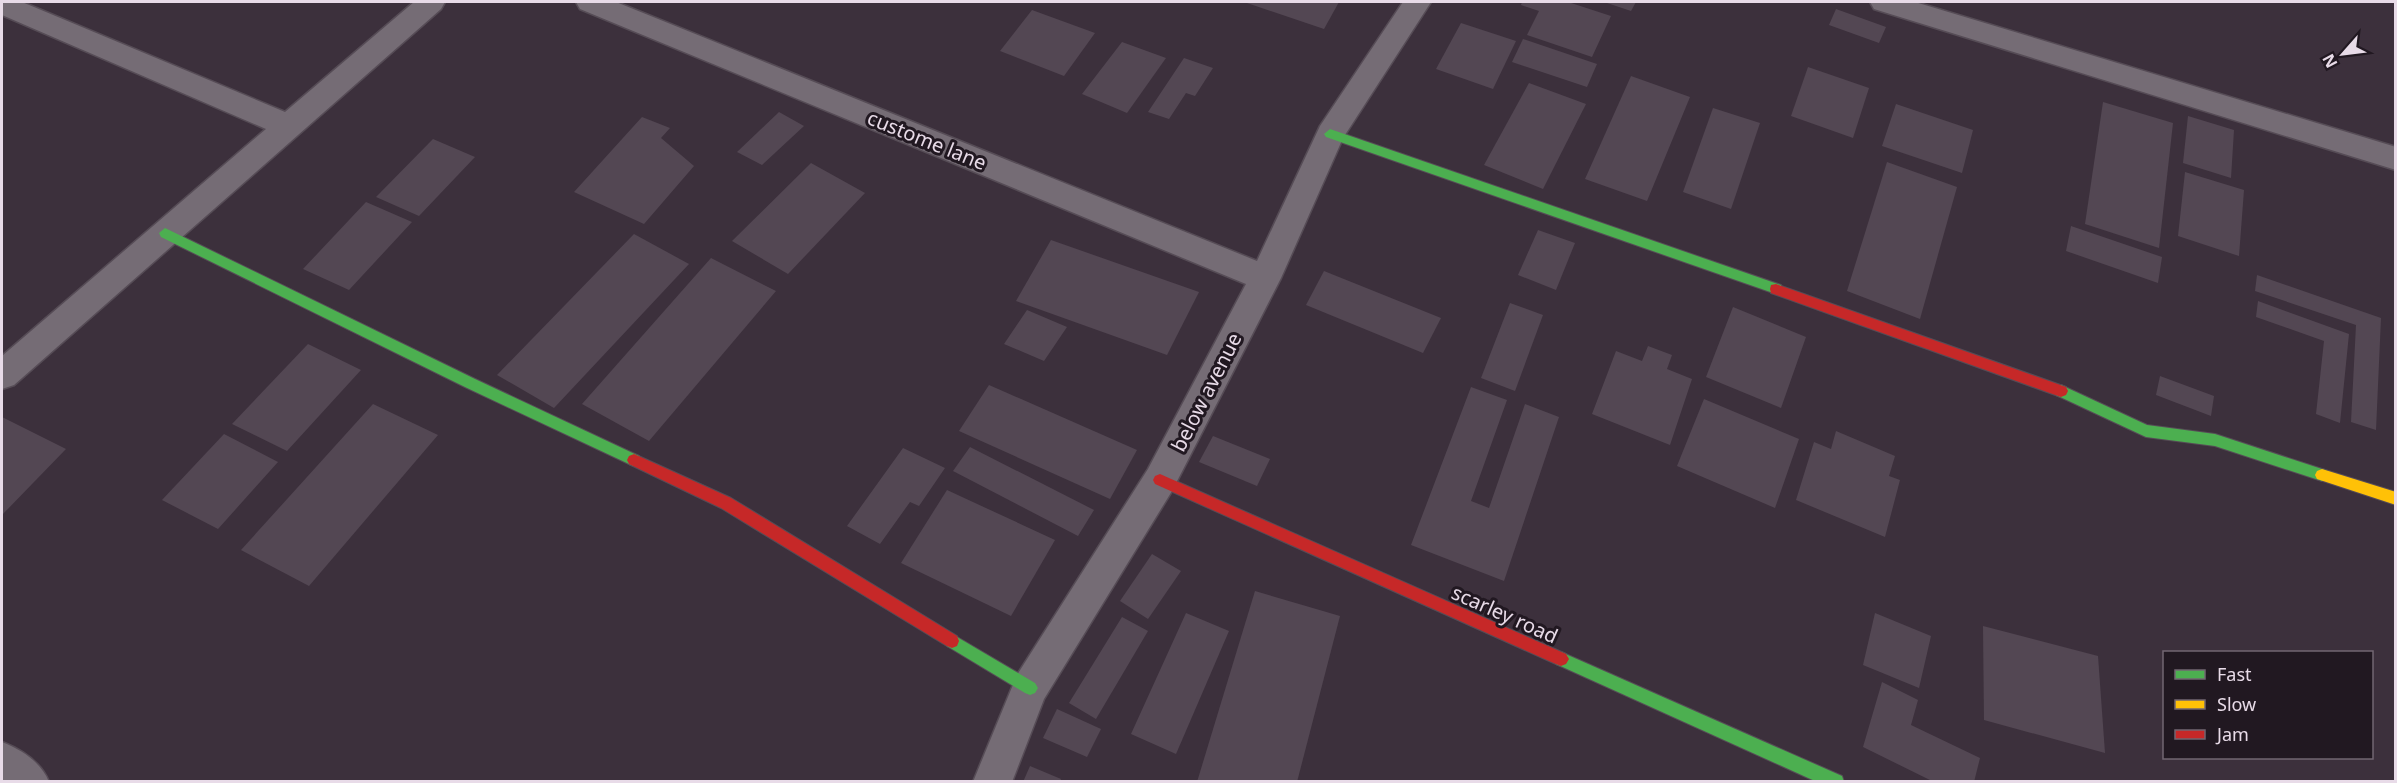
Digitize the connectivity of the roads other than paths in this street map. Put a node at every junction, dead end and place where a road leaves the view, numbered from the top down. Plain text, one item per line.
1 (431, 2) edge
2 (590, 2) edge
3 (1417, 2) edge
4 (1884, 2) edge
5 (2, 4) edge
6 (288, 126) junction
7 (1330, 134) junction
8 (2396, 159) edge
9 (165, 233) junction
10 (1265, 278) junction
11 (2, 375) edge
12 (1160, 480) junction
13 (2396, 499) edge
14 (1030, 688) junction
15 (2, 761) edge
16 (30, 782) edge
17 (992, 782) edge
18 (1836, 782) edge

1 - 6 street
2 - 10 street, custome lane
3 - 7 street, below avenue
4 - 8 street
5 - 6 street
6 - 9 street
7 - 10 street, below avenue
7 - 13 street
9 - 11 street
9 - 14 street
10 - 12 street, below avenue
12 - 14 street, below avenue
12 - 18 street, scarley road
14 - 17 street, below avenue
15 - 16 street

